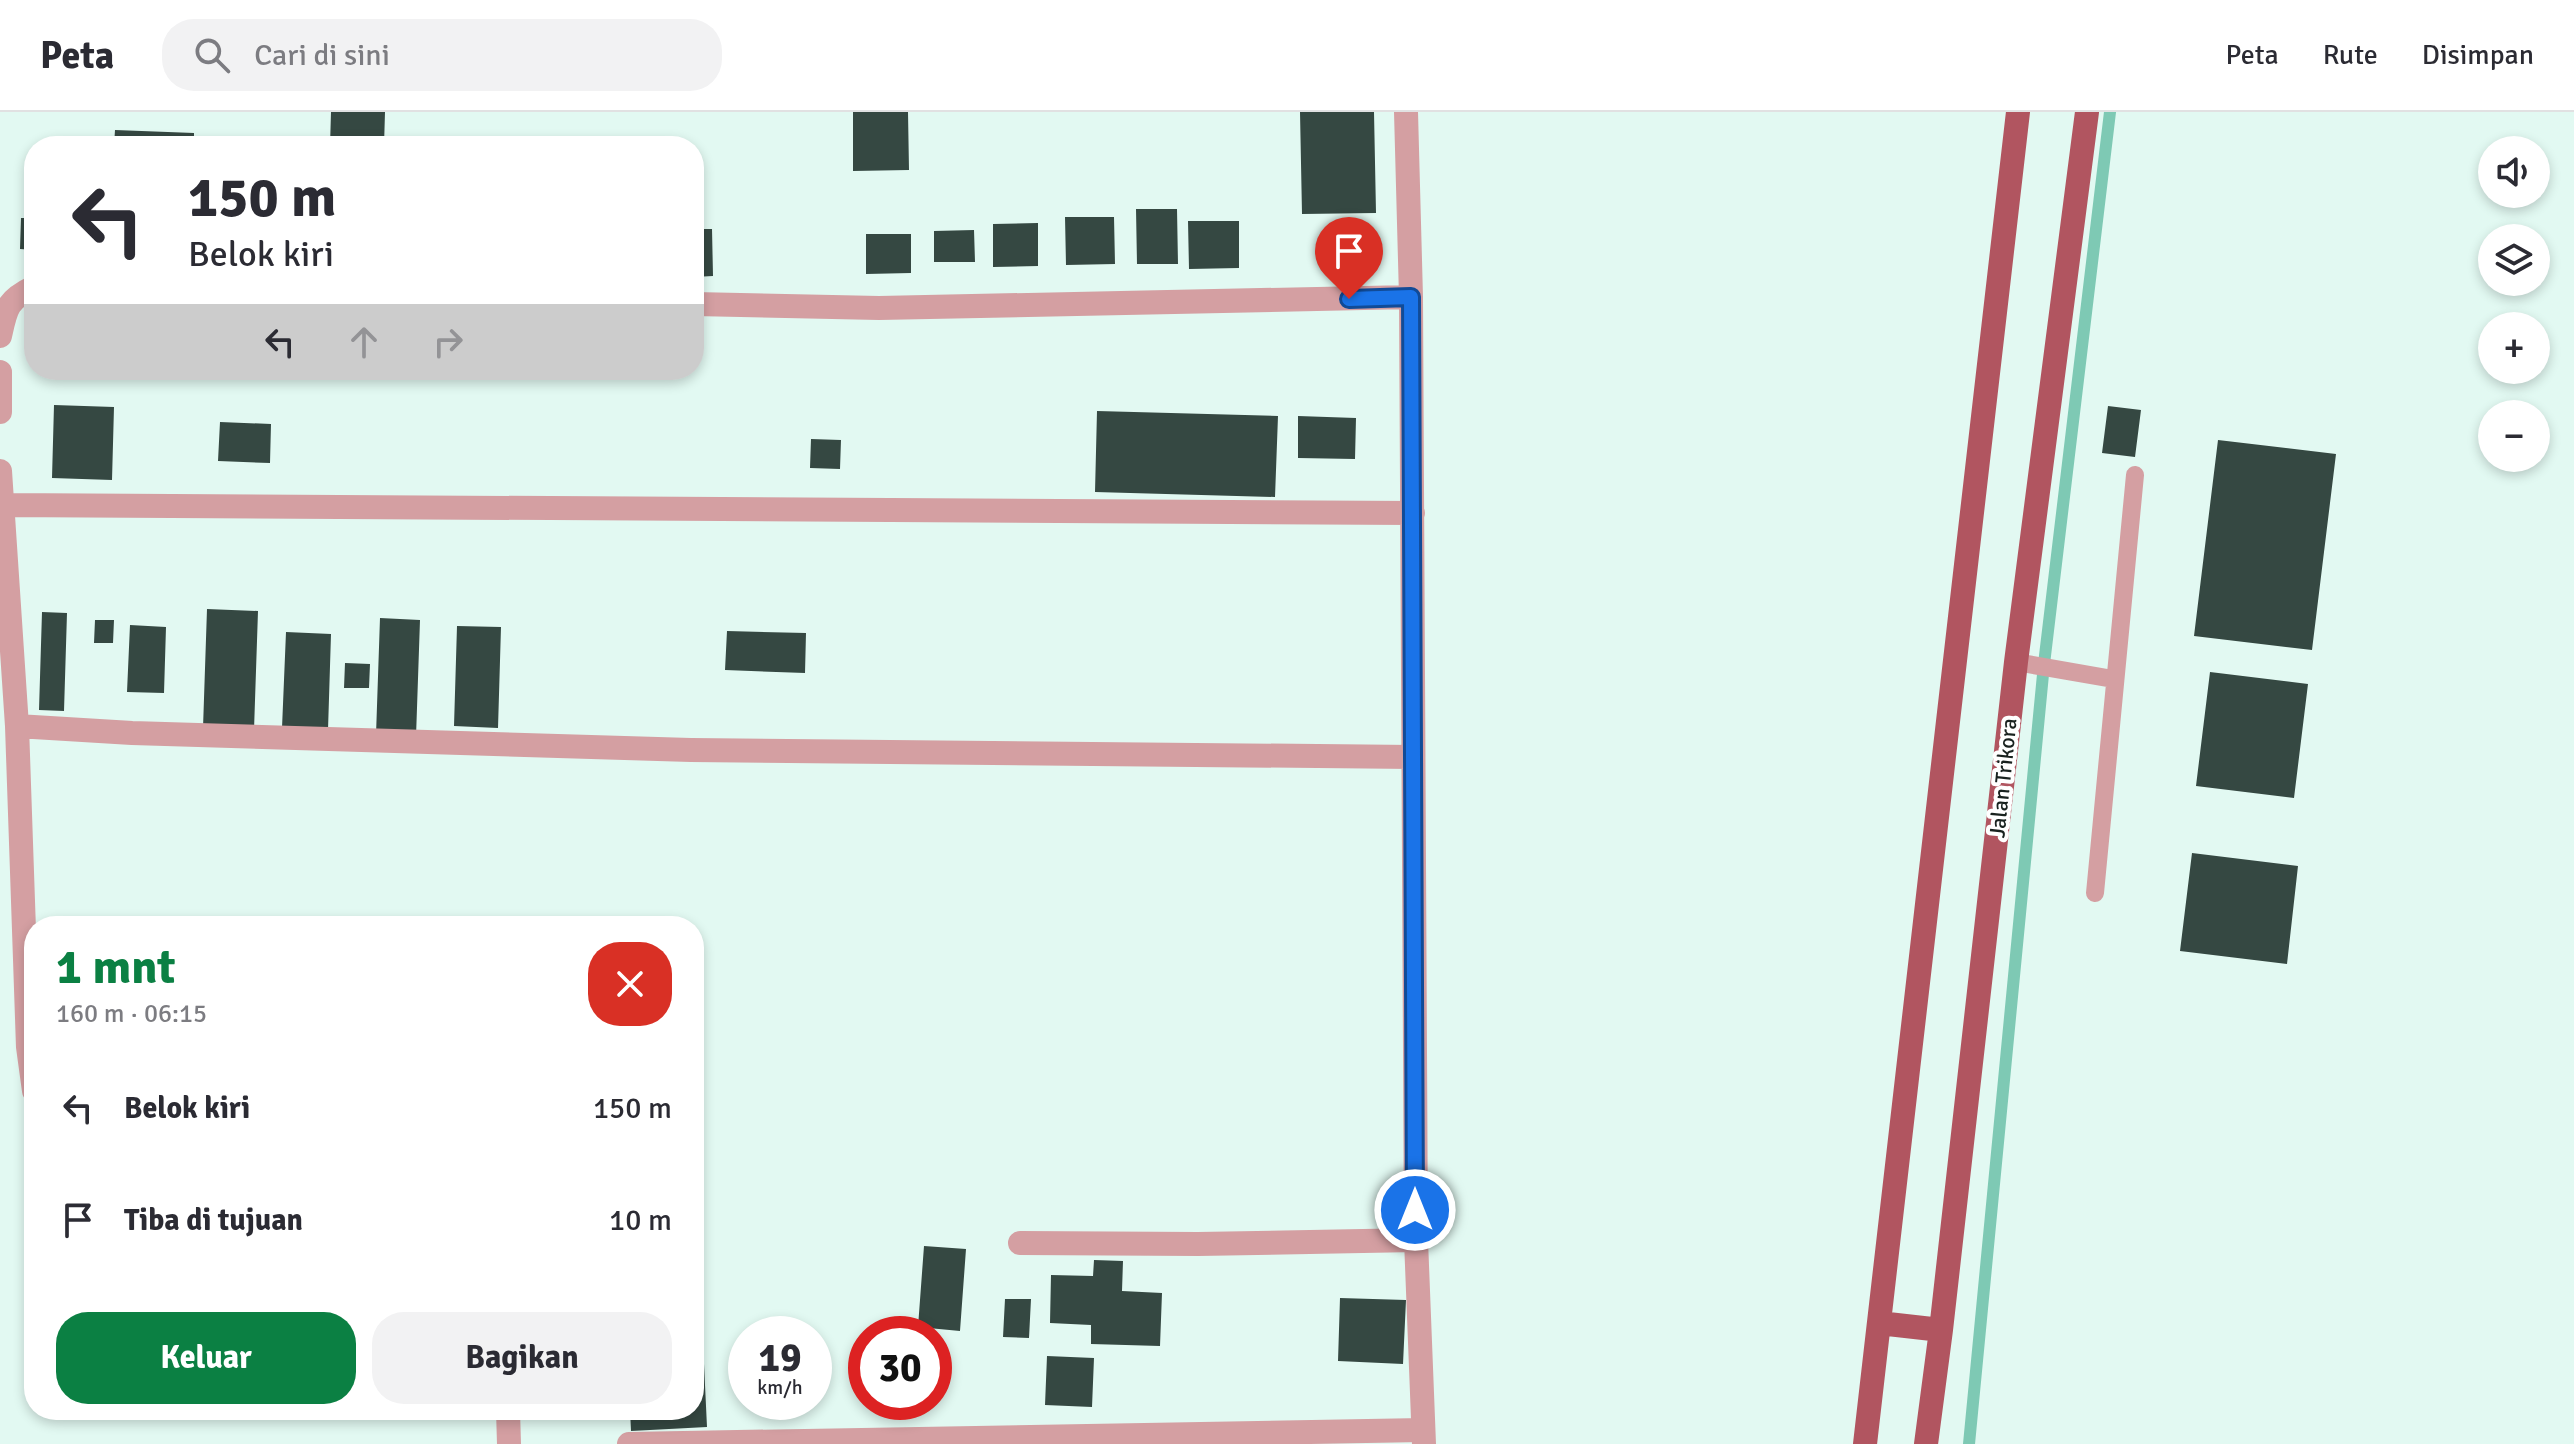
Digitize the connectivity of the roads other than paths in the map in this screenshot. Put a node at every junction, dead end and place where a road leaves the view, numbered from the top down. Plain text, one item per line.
1 (1406, 112) edge
2 (2018, 112) edge
3 (2087, 112) edge
4 (24, 292) edge
5 (1411, 297) junction
6 (704, 304) edge
7 (0, 336) edge
8 (0, 372) edge
9 (0, 412) edge
10 (0, 471) edge
11 (2135, 475) dead end
12 (3, 505) junction
13 (1413, 513) junction
14 (2016, 662) junction
15 (2113, 679) junction
16 (17, 726) junction
17 (1413, 757) junction
18 (2095, 893) dead end
19 (24, 930) edge
20 (1416, 1240) junction
21 (1020, 1243) dead end
22 (1879, 1323) junction
23 (1941, 1330) junction
24 (508, 1420) edge
25 (1424, 1437) edge
26 (509, 1444) edge
27 (629, 1444) edge
28 (1865, 1444) edge
29 (1926, 1444) edge

1 - 5 street
2 - 22 main road
3 - 14 main road, Jalan Trikora
4 - 7 street
5 - 6 street
5 - 13 street
8 - 9 street
10 - 12 street
11 - 15 lane
12 - 13 street
12 - 16 street
13 - 17 street
14 - 15 lane
14 - 23 main road, Jalan Trikora
15 - 18 lane
16 - 17 street
16 - 19 street
17 - 20 street
20 - 21 street
20 - 25 street
22 - 23 main road
22 - 28 main road
23 - 29 main road, Jalan Trikora
24 - 26 street
25 - 27 street

